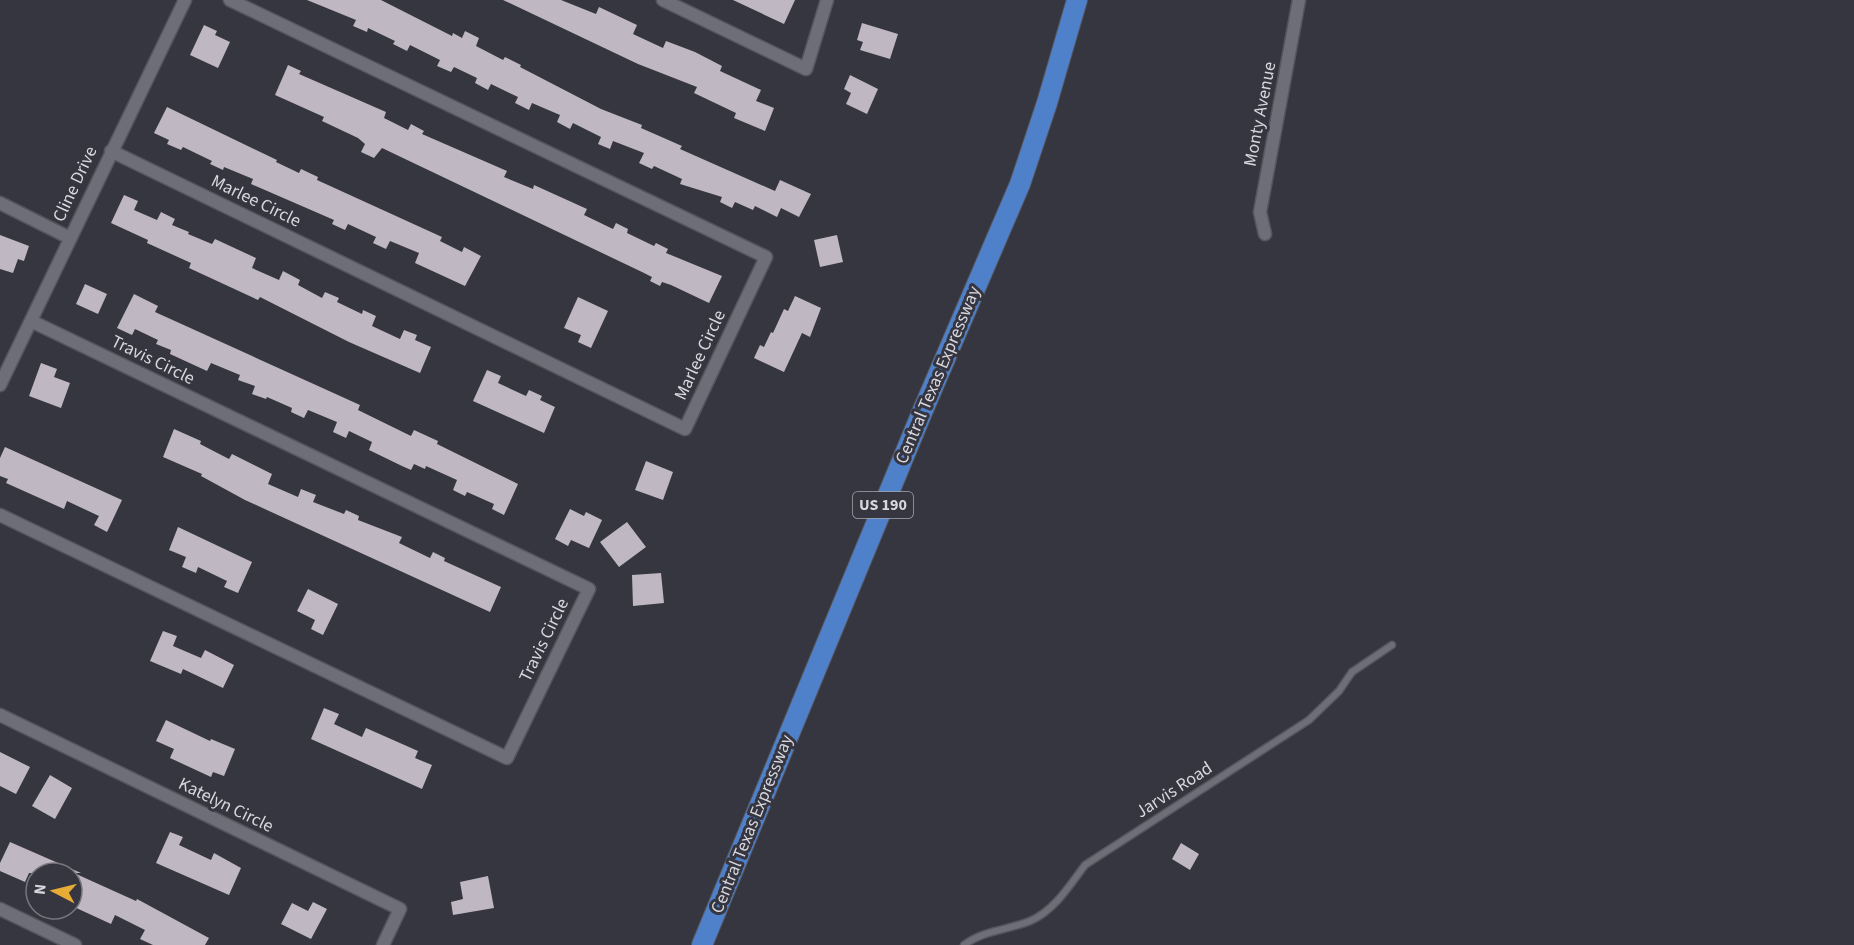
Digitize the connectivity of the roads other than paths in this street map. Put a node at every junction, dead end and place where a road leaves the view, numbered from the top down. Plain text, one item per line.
1 (185, 0) edge
2 (230, 0) edge
3 (663, 0) edge
4 (827, 0) edge
5 (1077, 0) edge
6 (1299, 0) edge
7 (111, 151) junction
8 (0, 203) edge
9 (1265, 234) dead end
10 (70, 238) junction
11 (31, 321) junction
12 (0, 385) edge
13 (0, 515) edge
14 (1392, 645) dead end
15 (0, 716) edge
16 (0, 909) edge
17 (75, 945) edge
18 (383, 945) edge
19 (702, 945) edge
20 (964, 945) edge

1 - 7 street, Cline Drive
2 - 7 street, Marlee Circle
3 - 4 street
5 - 19 highway, Central Texas Expressway / US 190
6 - 9 street, Monty Avenue
7 - 10 street, Cline Drive
8 - 10 street
10 - 11 street, Cline Drive
11 - 12 street, Cline Drive
11 - 13 street, Travis Circle
14 - 20 lane, Jarvis Road
15 - 18 street, Katelyn Circle
16 - 17 street

